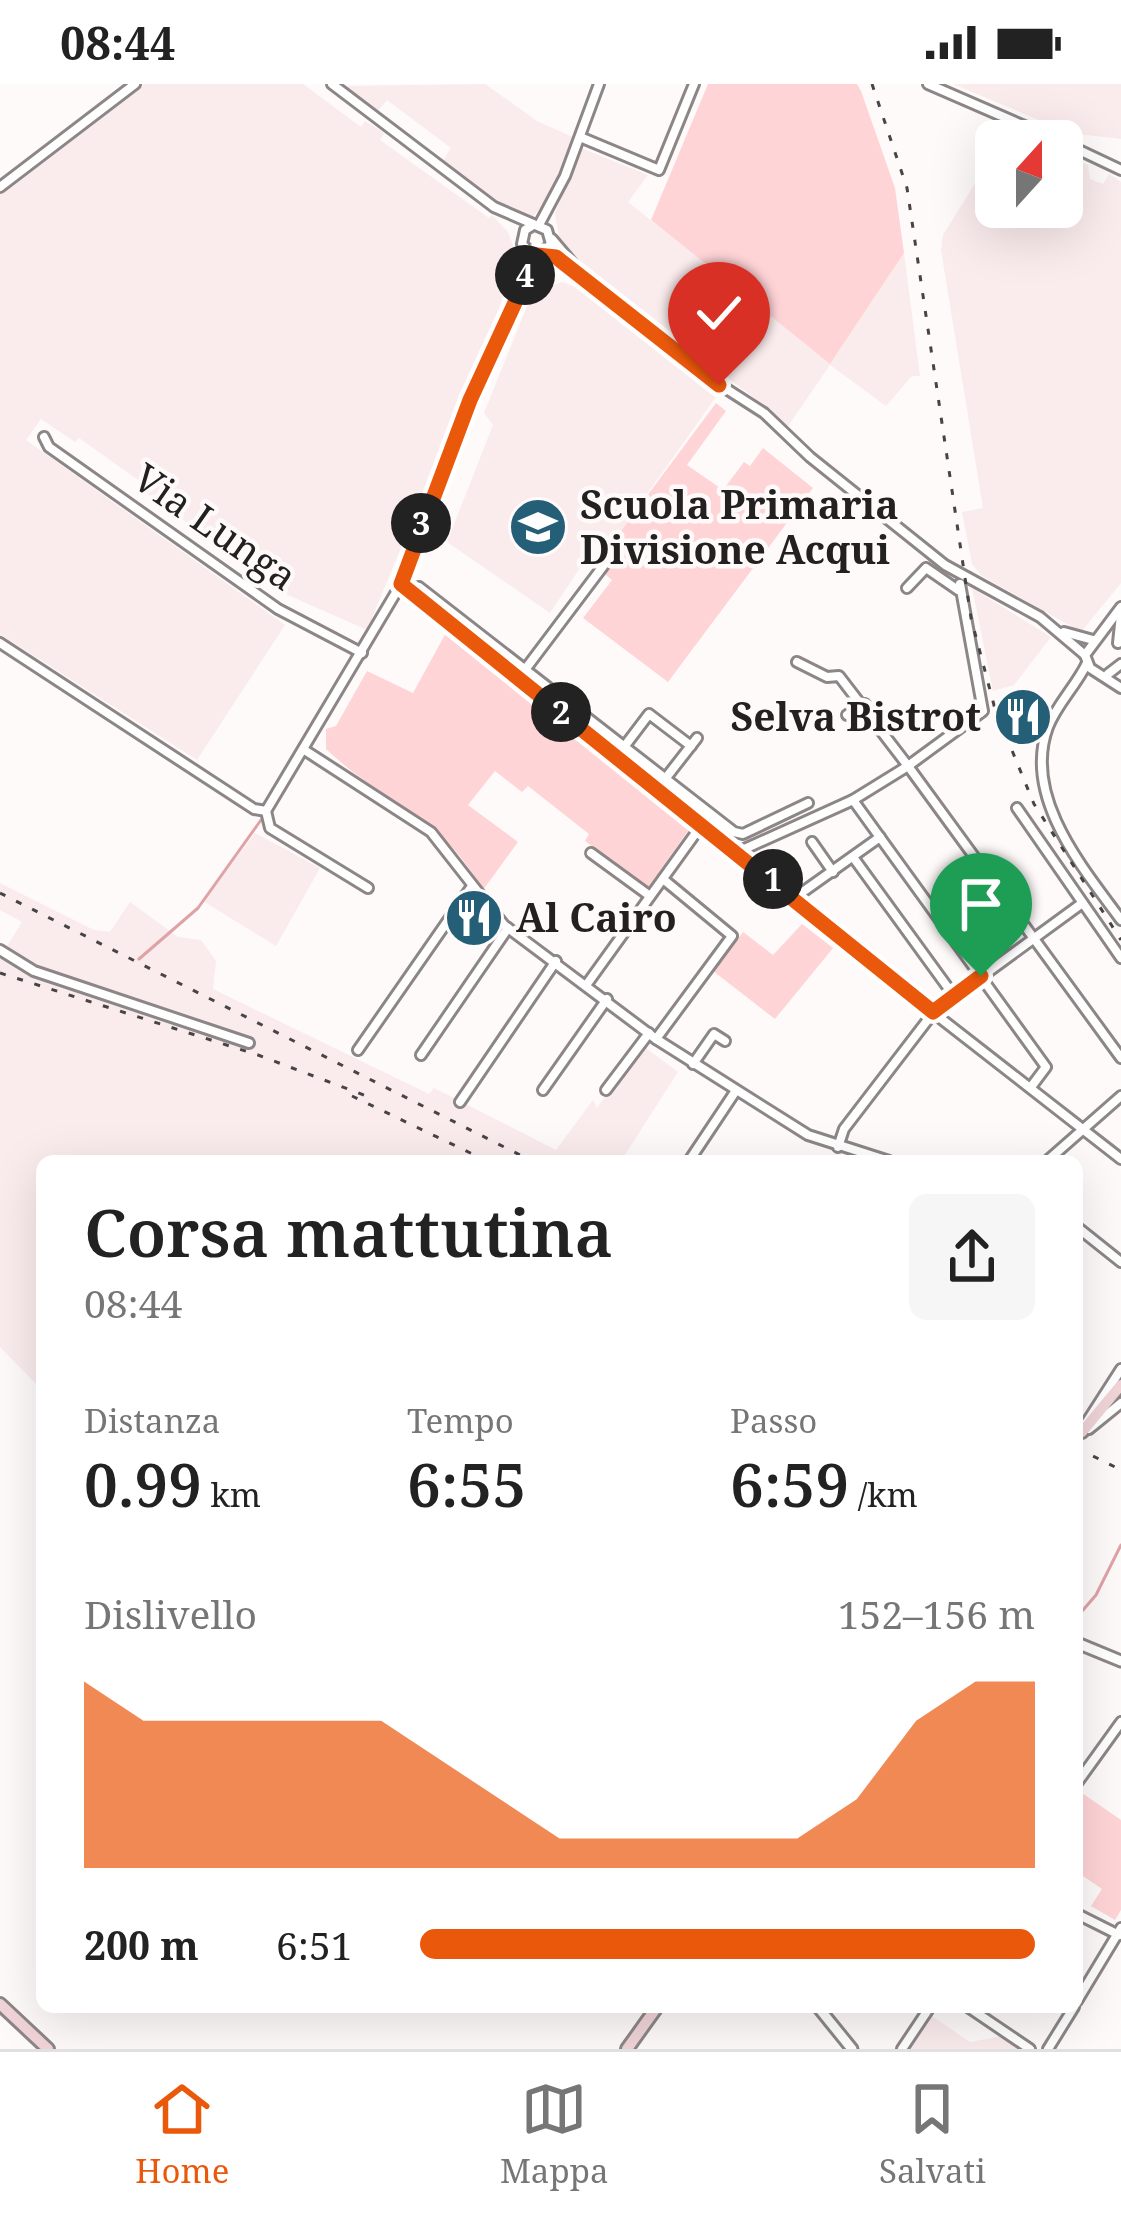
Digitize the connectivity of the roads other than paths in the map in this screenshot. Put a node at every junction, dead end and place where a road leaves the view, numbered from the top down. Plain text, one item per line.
1 (135, 84) edge
2 (332, 84) edge
3 (599, 84) edge
4 (694, 84) edge
5 (928, 84) edge
6 (1010, 120) edge
7 (580, 137) junction
8 (1083, 153) edge
9 (1121, 170) edge
10 (0, 187) edge
11 (554, 200) junction
12 (494, 207) junction
13 (536, 225) junction
14 (551, 236) junction
15 (522, 242) junction
16 (541, 253) junction
17 (592, 286) junction
18 (515, 293) junction
19 (44, 437) dead end
20 (616, 549) dead end
21 (401, 584) junction
22 (419, 587) dead end
23 (907, 588) dead end
24 (1121, 611) edge
25 (1063, 632) junction
26 (1097, 639) junction
27 (0, 643) edge
28 (1119, 646) edge
29 (362, 653) junction
30 (1086, 659) junction
31 (797, 662) dead end
32 (1121, 664) edge
33 (525, 670) junction
34 (1103, 674) junction
35 (518, 680) junction
36 (1076, 686) junction
37 (1121, 688) edge
38 (865, 704) junction
39 (847, 715) dead end
40 (624, 747) junction
41 (306, 751) junction
42 (908, 766) junction
43 (666, 779) junction
44 (658, 788) junction
45 (853, 800) junction
46 (808, 802) dead end
47 (1017, 808) dead end
48 (266, 811) junction
49 (784, 814) junction
50 (713, 816) junction
51 (705, 824) junction
52 (791, 829) junction
53 (880, 837) junction
54 (812, 842) dead end
55 (740, 851) junction
56 (591, 853) dead end
57 (853, 857) junction
58 (832, 872) junction
59 (663, 879) junction
60 (472, 886) junction
61 (368, 889) dead end
62 (650, 896) junction
63 (790, 902) junction
64 (1081, 904) junction
65 (1121, 920) edge
66 (508, 928) junction
67 (1034, 939) junction
68 (0, 950) edge
69 (1121, 958) edge
70 (556, 961) junction
71 (981, 976) junction
72 (587, 984) junction
73 (954, 997) junction
74 (607, 1000) junction
75 (933, 1012) junction
76 (653, 1036) junction
77 (725, 1041) dead end
78 (249, 1043) dead end
79 (358, 1050) dead end
80 (421, 1055) dead end
81 (1121, 1058) edge
82 (693, 1064) junction
83 (1030, 1087) junction
84 (543, 1090) dead end
85 (607, 1090) dead end
86 (735, 1092) junction
87 (1121, 1096) edge
88 (460, 1102) dead end
89 (1085, 1128) junction
90 (838, 1147) junction
91 (693, 1155) edge
92 (867, 1155) edge
93 (1054, 1155) edge
94 (1121, 1159) edge
95 (1083, 1232) edge
96 (1121, 1262) edge
97 (1121, 1369) edge
98 (1121, 1384) edge
99 (1121, 1403) edge
100 (1083, 1429) edge
101 (1083, 1431) edge
102 (1083, 1431) edge
103 (1083, 1644) edge
104 (1119, 1656) edge
105 (1121, 1722) edge
106 (1083, 1775) edge
107 (1083, 1917) edge
108 (1120, 1932) edge
109 (1083, 1991) edge
110 (0, 2004) edge
111 (654, 2013) edge
112 (823, 2013) edge
113 (926, 2013) edge
114 (977, 2013) edge
115 (1070, 2013) edge
116 (636, 2043) edge
117 (48, 2049) edge
118 (627, 2049) edge
119 (852, 2049) edge
120 (902, 2049) edge
121 (1030, 2049) edge
122 (1048, 2049) edge

1 - 10 street
2 - 12 street
3 - 7 street
4 - 7 street
5 - 6 street
7 - 11 street
8 - 9 street
11 - 13 street
11 - 14 street
12 - 13 street
12 - 15 street
13 - 14 street
13 - 15 street
14 - 16 street
14 - 17 street
15 - 16 street
15 - 18 street
16 - 17 street
16 - 18 street
17 - 25 street
18 - 21 street
19 - 29 street, Via Lunga
20 - 33 street
21 - 29 street
21 - 35 street
22 - 33 street
23 - 42 street
24 - 26 street
24 - 28 street
25 - 26 street
25 - 30 street
26 - 28 street
26 - 30 street
27 - 48 street
29 - 41 street
30 - 34 street
30 - 36 street
31 - 38 street
32 - 34 street
33 - 35 street
33 - 40 street
34 - 36 street
34 - 37 street
35 - 44 street
36 - 65 street
38 - 39 street
38 - 42 street
40 - 43 street
40 - 43 street
41 - 48 street
41 - 60 street
42 - 45 street
42 - 67 street
43 - 44 street
43 - 50 street
44 - 51 street
45 - 52 street
45 - 53 street
46 - 49 street
47 - 64 street
48 - 61 street
49 - 50 street
49 - 52 street
50 - 51 street
51 - 55 street
51 - 59 street
52 - 55 street
53 - 57 street
53 - 71 street
54 - 58 street
55 - 63 street
56 - 62 street
57 - 58 street
57 - 73 street
58 - 63 street
59 - 62 street
59 - 76 street
60 - 66 street
60 - 79 street
62 - 72 street
63 - 75 street
64 - 67 street
64 - 69 street
66 - 70 street
66 - 80 street
67 - 71 street
67 - 81 street
68 - 78 street
70 - 72 street
70 - 88 street
71 - 73 street
71 - 83 street
72 - 74 street
73 - 75 street
74 - 76 street
74 - 84 street
75 - 83 street
75 - 90 street
76 - 82 street
76 - 85 street
77 - 82 street
82 - 86 street
83 - 89 street
86 - 90 street
86 - 91 street
87 - 89 street
89 - 93 street
89 - 94 street
90 - 92 street
95 - 96 street
97 - 100 street
98 - 101 main road
99 - 102 street
103 - 104 street
105 - 106 street
107 - 108 street
108 - 109 street
110 - 117 main road
111 - 116 main road
112 - 119 street
113 - 120 street
114 - 121 street
115 - 122 street
116 - 118 main road

